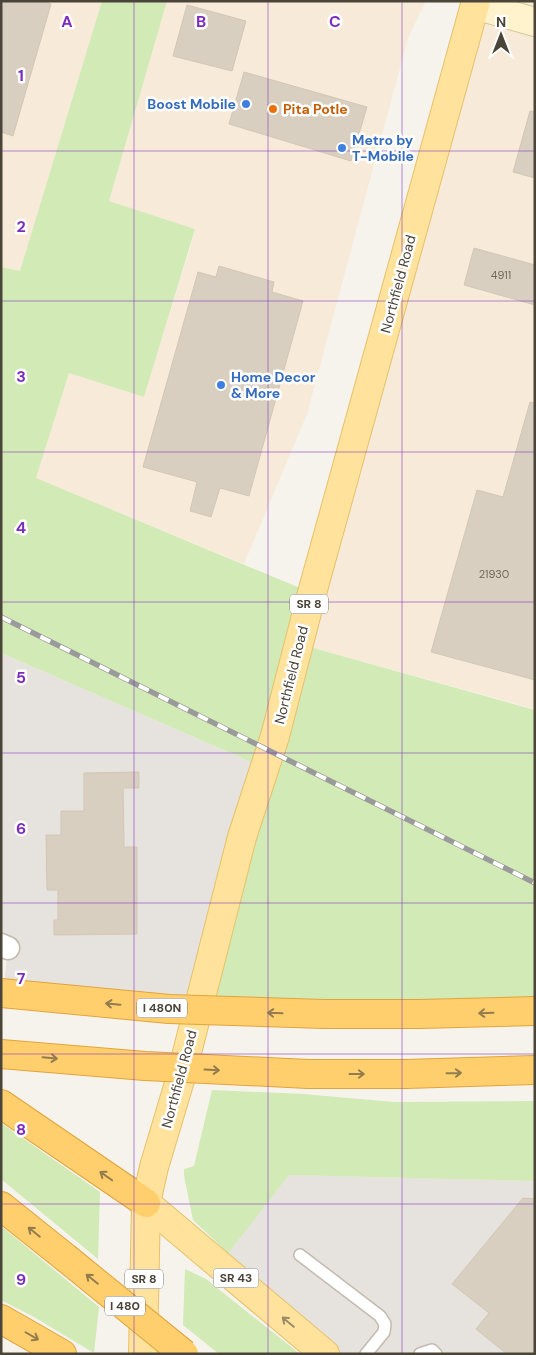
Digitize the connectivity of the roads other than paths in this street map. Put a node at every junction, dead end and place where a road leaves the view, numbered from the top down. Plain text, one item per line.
1 (471, 3) edge
2 (535, 22) edge
3 (1, 993) edge
4 (535, 1011) edge
5 (1, 1054) edge
6 (535, 1070) edge
7 (1, 1104) edge
8 (146, 1203) junction
9 (1, 1206) edge
10 (300, 1255) dead end
11 (1, 1319) edge
12 (62, 1354) edge
13 (143, 1354) edge
14 (184, 1354) edge
15 (326, 1354) edge
16 (366, 1354) edge
17 (420, 1354) edge
18 (436, 1354) edge

1 - 2 main road
1 - 8 main road, Northfield Road / SR 8
4 -> 3 highway, I 480N, bridge
5 -> 6 highway, bridge
8 -> 7 highway
8 - 13 main road, Northfield Road / SR 8
15 -> 8 main road, SR 43
14 -> 9 highway, I 480, bridge
10 - 16 lane
11 -> 12 highway
17 - 18 lane

